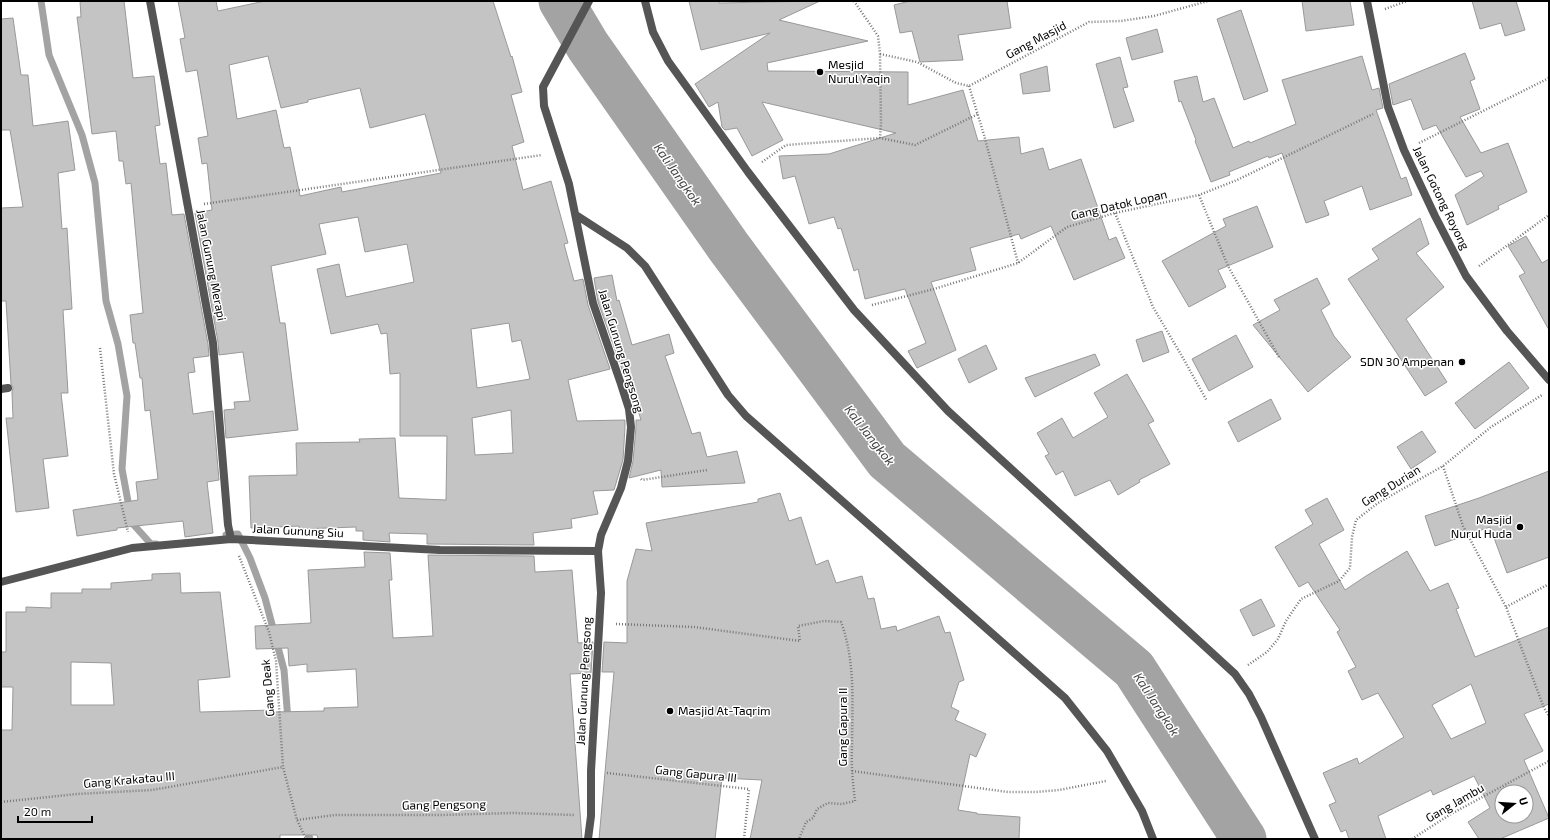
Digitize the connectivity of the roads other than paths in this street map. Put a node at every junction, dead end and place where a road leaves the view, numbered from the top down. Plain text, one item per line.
1 (150, 1) edge
2 (589, 1) edge
3 (645, 1) edge
4 (1367, 1) edge
5 (576, 216) junction
6 (1549, 380) edge
7 (232, 538) junction
8 (598, 551) junction
9 (1, 582) edge
10 (588, 839) edge
11 (1152, 839) edge
12 (1315, 839) edge

1 - 7 street, Jalan Gunung Merapi
2 - 5 street, Jalan Gunung Pengsong
3 - 12 street
4 - 6 street, Jalan Gotong Royong
5 - 8 street, Jalan Gunung Pengsong
5 - 11 street
7 - 8 street, Jalan Gunung Siu
7 - 9 street, Jalan Gunung Siu
8 - 10 street, Jalan Gunung Pengsong

